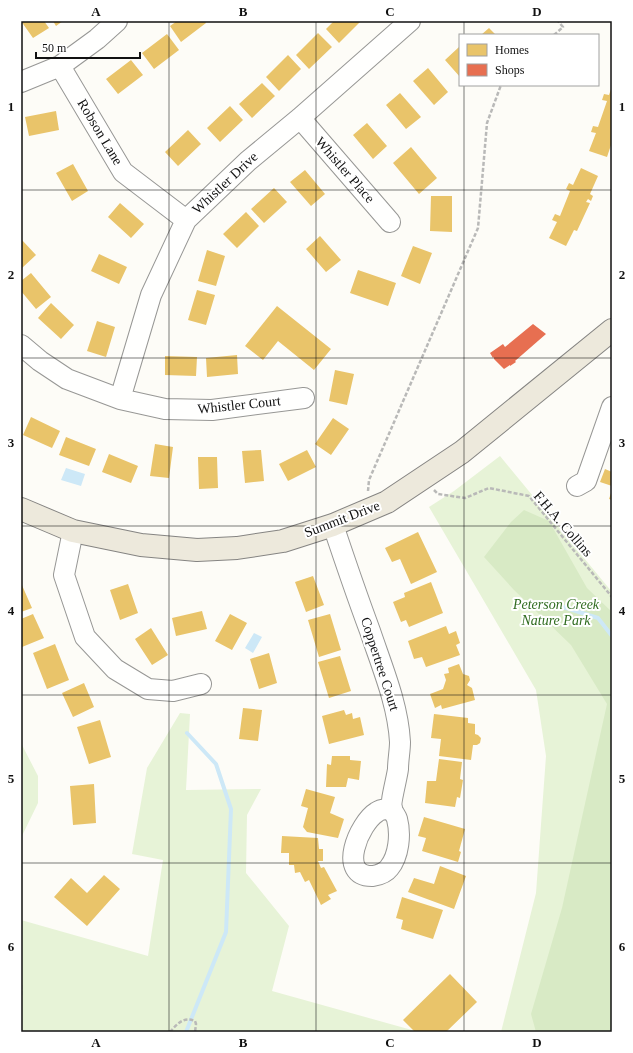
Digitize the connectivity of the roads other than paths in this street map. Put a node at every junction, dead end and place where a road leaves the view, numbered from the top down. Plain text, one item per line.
1 (117, 21) edge
2 (410, 21) edge
3 (60, 66) junction
4 (21, 82) edge
5 (300, 118) junction
6 (186, 220) junction
7 (390, 222) dead end
8 (612, 330) edge
9 (21, 345) edge
10 (304, 398) dead end
11 (120, 399) junction
12 (612, 406) edge
13 (577, 486) dead end
14 (21, 509) edge
15 (333, 525) junction
16 (73, 532) junction
17 (200, 684) dead end
18 (392, 808) dead end

1 - 3 street
2 - 5 street, Whistler Drive
3 - 4 street
3 - 6 street, Robson Lane
5 - 6 street, Whistler Drive
5 - 7 street, Whistler Place
6 - 11 street, Whistler Drive
8 - 15 main road, Summit Drive
9 - 11 street, Whistler Court
10 - 11 street, Whistler Court
12 - 13 street
14 - 16 main road, Summit Drive
15 - 16 main road, Summit Drive
15 - 18 street, Coppertree Court
16 - 17 street

